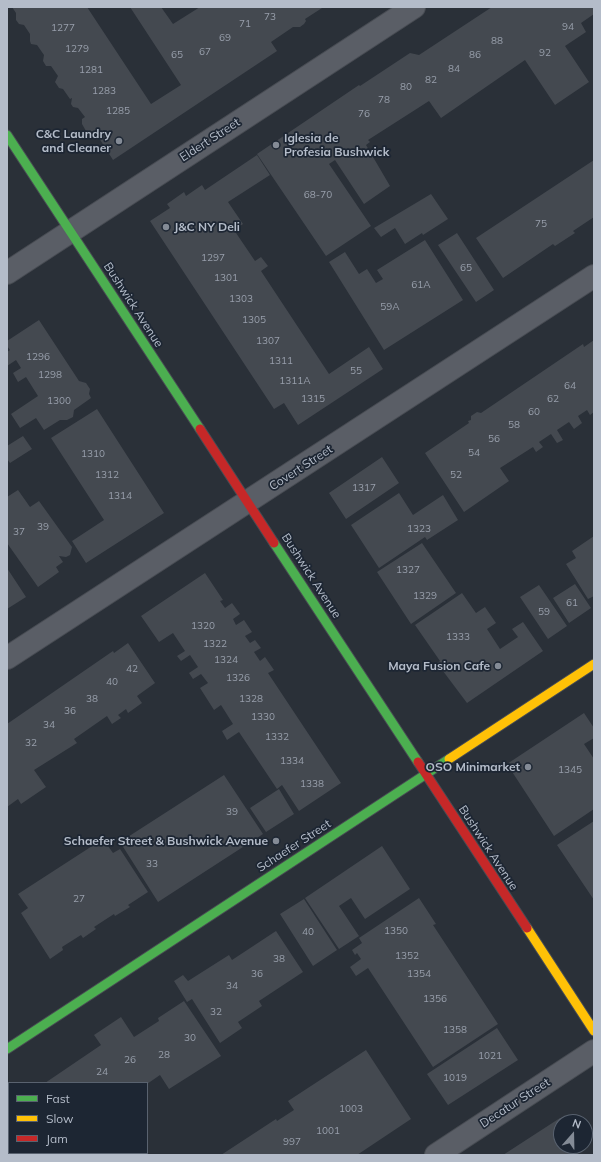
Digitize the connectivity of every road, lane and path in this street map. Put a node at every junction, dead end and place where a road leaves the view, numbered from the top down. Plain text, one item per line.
1 (414, 7) edge
2 (7, 135) edge
3 (71, 232) junction
4 (7, 273) edge
5 (594, 276) edge
6 (248, 503) junction
7 (7, 658) edge
8 (594, 664) edge
9 (426, 774) junction
10 (594, 1031) edge
11 (7, 1049) edge
12 (594, 1051) edge
13 (436, 1155) edge

1 - 3 street, Eldert Street
2 - 3 main road, Bushwick Avenue
3 - 4 street, Eldert Street
3 - 6 main road, Bushwick Avenue
5 - 6 street, Covert Street
6 - 7 street, Covert Street
6 - 9 main road, Bushwick Avenue
8 - 9 main road, Schaefer Street
9 - 10 main road, Bushwick Avenue
9 - 11 main road, Schaefer Street
12 - 13 street, Decatur Street

